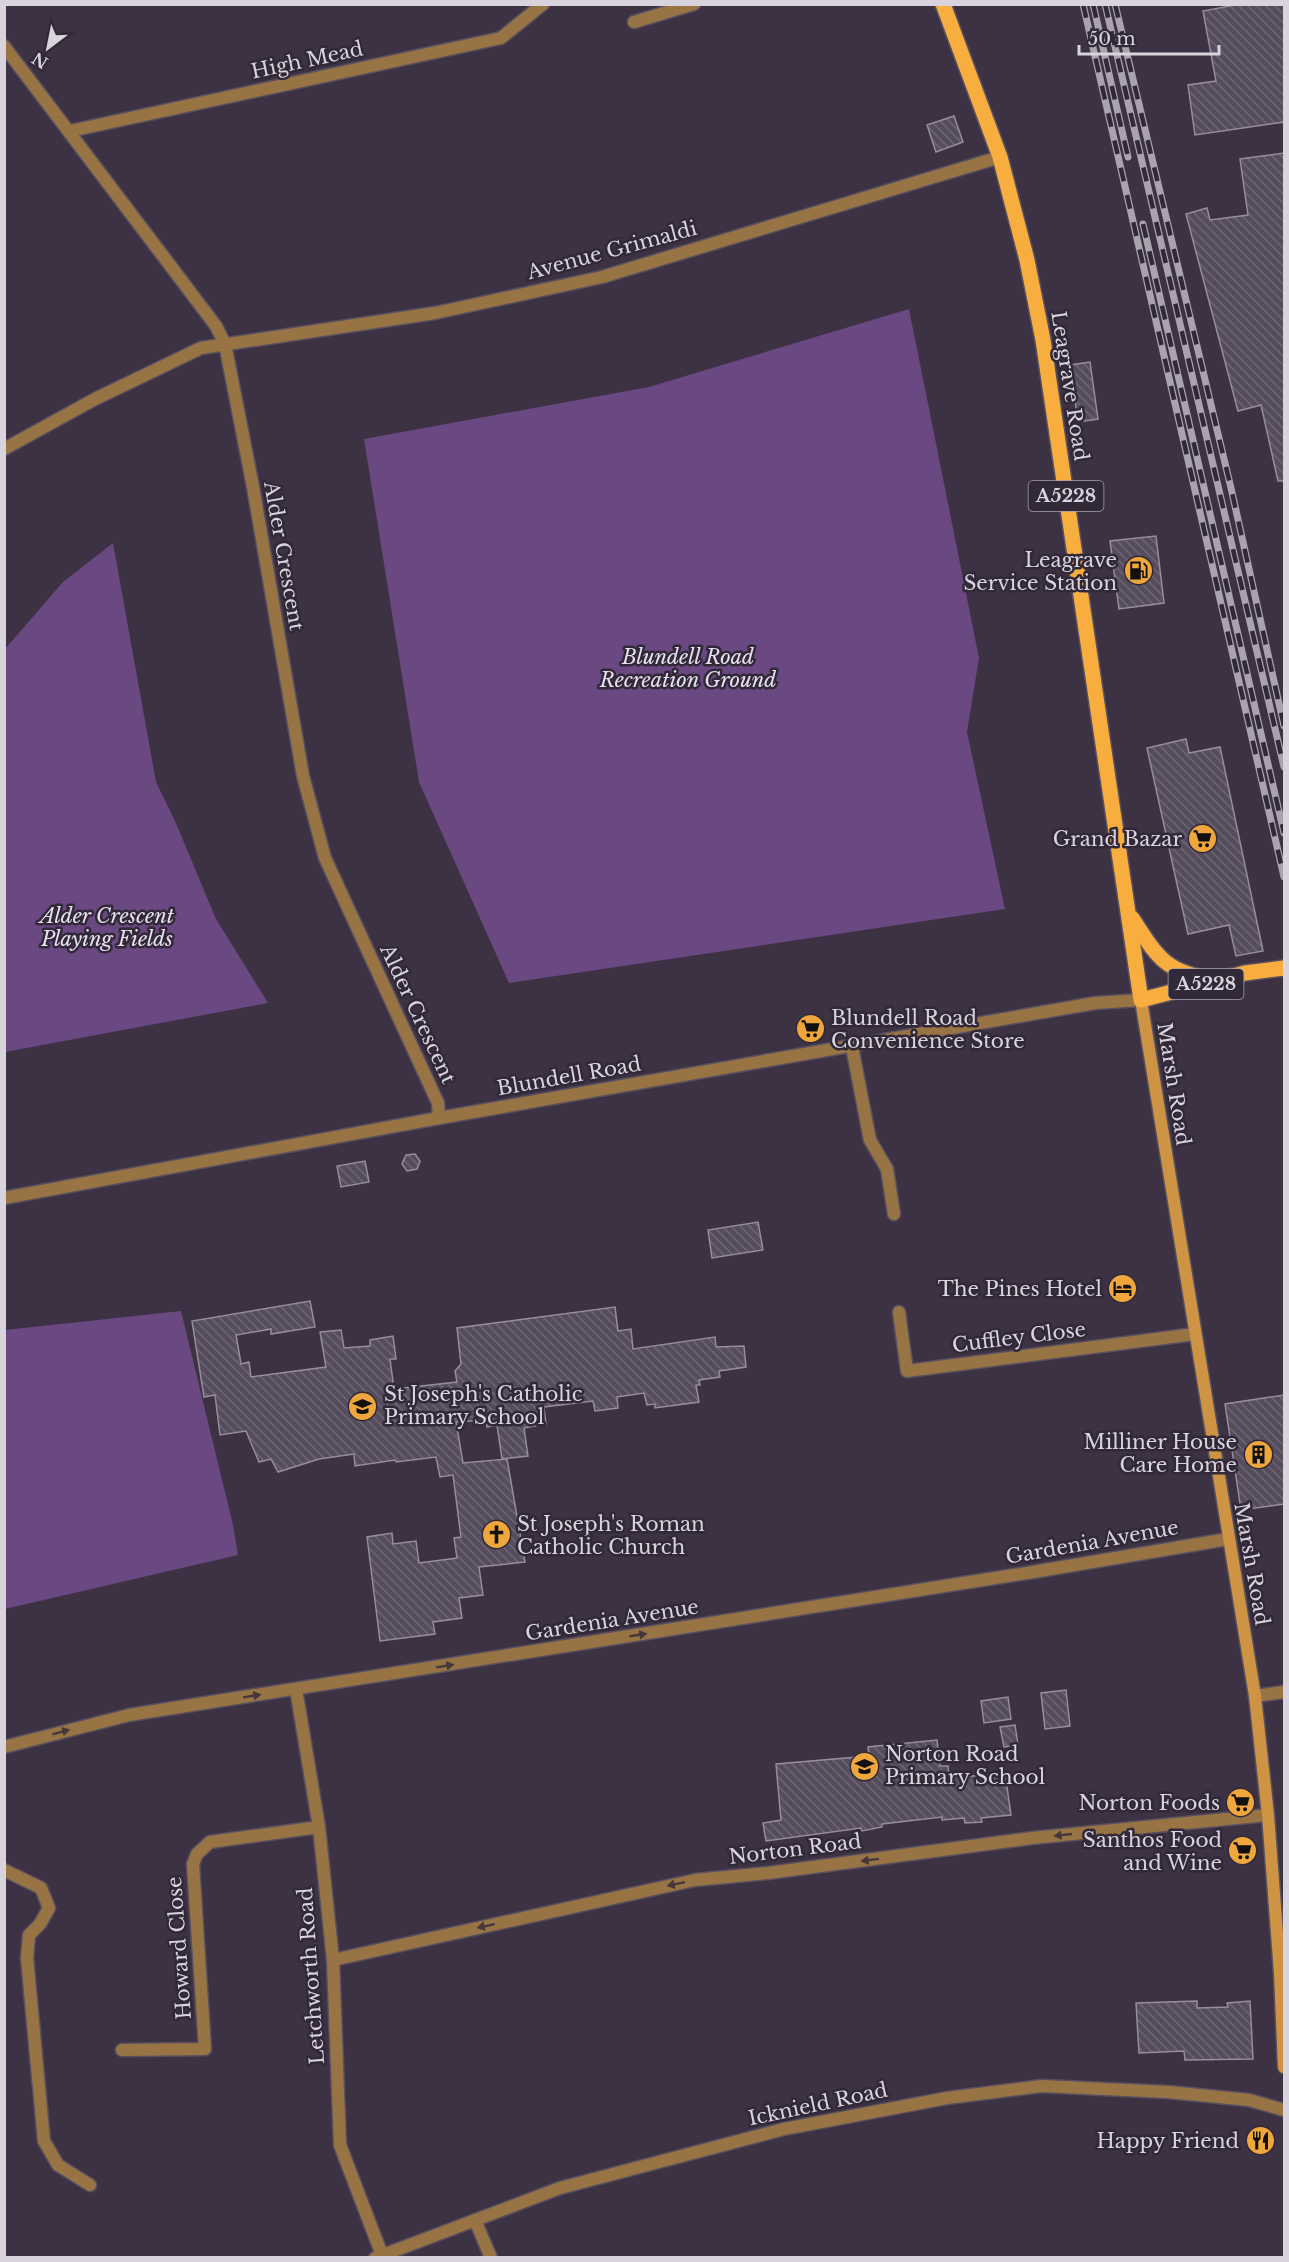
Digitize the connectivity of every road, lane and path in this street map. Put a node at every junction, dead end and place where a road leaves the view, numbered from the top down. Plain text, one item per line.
1 (543, 4) edge
2 (694, 4) edge
3 (943, 4) edge
4 (634, 22) dead end
5 (4, 46) edge
6 (70, 131) junction
7 (1000, 157) junction
8 (225, 344) junction
9 (4, 449) edge
10 (1129, 913) junction
11 (1278, 968) edge
12 (1215, 980) junction
13 (1141, 1000) junction
14 (852, 1047) junction
15 (439, 1118) junction
16 (4, 1197) edge
17 (894, 1214) dead end
18 (899, 1312) dead end
19 (1195, 1335) junction
20 (1228, 1539) junction
21 (296, 1689) junction
22 (1284, 1692) edge
23 (1255, 1696) junction
24 (4, 1747) edge
25 (1268, 1815) junction
26 (319, 1827) junction
27 (4, 1870) edge
28 (333, 1960) junction
29 (1282, 1973) edge
30 (122, 2050) dead end
31 (1284, 2067) edge
32 (1284, 2110) edge
33 (90, 2185) dead end
34 (475, 2220) junction
35 (379, 2256) edge
36 (491, 2258) edge

1 - 6 street, High Mead
2 - 4 street
3 - 7 main road, Leagrave Road / A5228
5 - 6 street, Alder Crescent
6 - 8 street, Alder Crescent
7 - 8 street, Avenue Grimaldi
7 - 10 main road, Leagrave Road / A5228
8 - 9 street, Avenue Grimaldi
8 - 15 street, Alder Crescent
10 - 12 main road
10 - 13 main road, Leagrave Road / A5228
11 - 12 main road, A5228
12 - 13 main road, A5228
13 - 14 street, Blundell Road
13 - 19 main road, Marsh Road
14 - 15 street, Blundell Road
14 - 17 street
15 - 16 street, Blundell Road
18 - 19 street, Cuffley Close
19 - 20 main road, Marsh Road
21 -> 20 street, Gardenia Avenue
20 - 23 main road, Marsh Road
24 -> 21 street, Gardenia Avenue
21 - 26 street, Letchworth Road
22 - 23 street
23 - 25 main road, Marsh Road
25 -> 28 street, Norton Road
25 - 29 main road, Marsh Road
26 - 28 street, Letchworth Road
26 - 30 street, Howard Close
27 - 33 street
28 - 35 street, Letchworth Road
29 - 31 main road, Marsh Road
32 - 34 street, Icknield Road
34 - 35 street, Icknield Road
34 - 36 street

